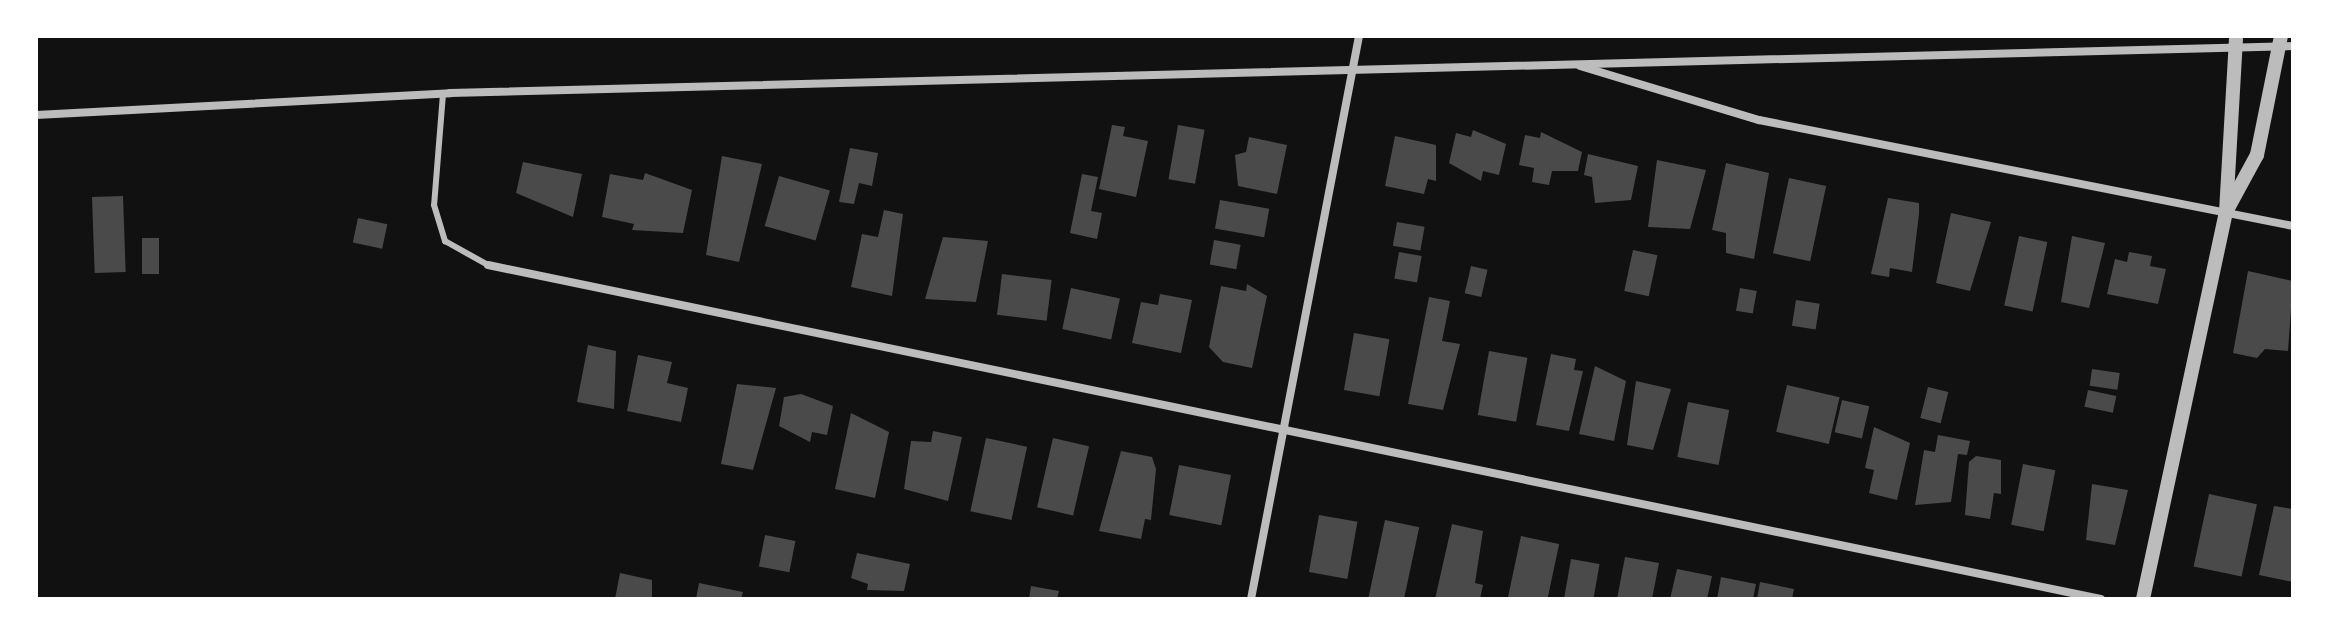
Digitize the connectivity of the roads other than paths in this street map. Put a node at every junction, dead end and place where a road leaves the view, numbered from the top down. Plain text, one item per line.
1 (1359, 36) edge
2 (2236, 42) edge
3 (2284, 43) edge
4 (1571, 63) junction
5 (1357, 69) junction
6 (443, 94) junction
7 (36, 115) edge
8 (2226, 212) junction
9 (2293, 226) edge
10 (488, 265) joint
11 (1282, 433) junction
12 (1251, 599) edge
13 (2101, 599) edge
14 (2143, 599) edge

1 - 5 street
2 - 3 street
2 - 4 street
2 - 8 street
3 - 8 street
4 - 5 street
4 - 8 street
5 - 6 street
5 - 11 street
6 - 7 street
6 - 10 lane
8 - 9 street
8 - 14 street
10 - 11 street
11 - 12 street
11 - 13 street

